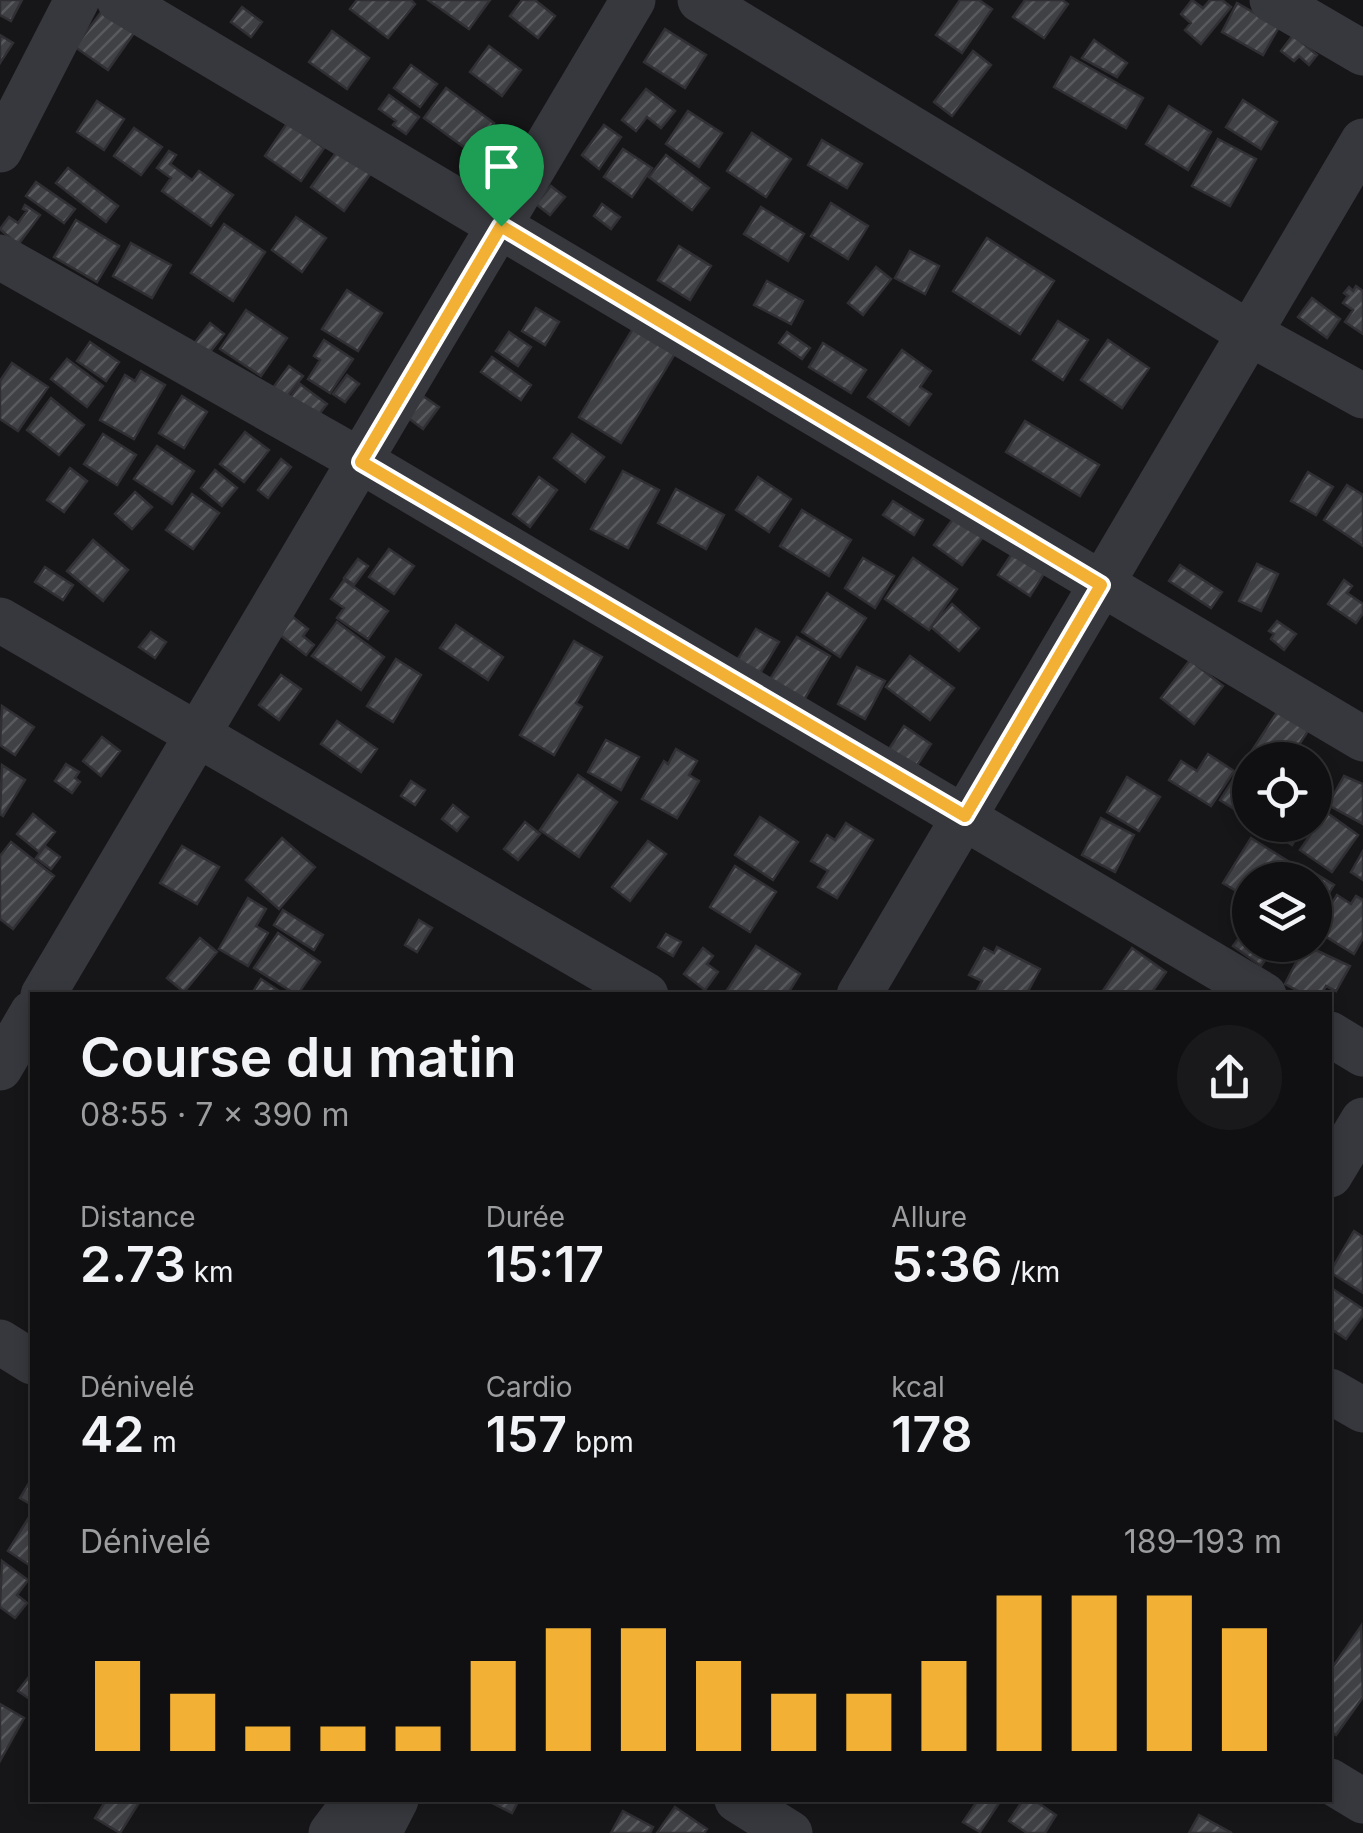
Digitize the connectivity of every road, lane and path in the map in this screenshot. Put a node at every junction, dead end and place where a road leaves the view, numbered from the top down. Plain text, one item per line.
1 (77, 0) edge
2 (119, 0) edge
3 (633, 0) edge
4 (700, 0) edge
5 (1272, 0) edge
6 (1363, 53) edge
7 (1363, 141) edge
8 (0, 150) edge
9 (501, 226) junction
10 (0, 257) edge
11 (1250, 333) junction
12 (1363, 396) edge
13 (361, 462) junction
14 (1101, 585) junction
15 (0, 620) edge
16 (198, 735) junction
17 (1363, 739) edge
18 (965, 816) junction
19 (39, 992) edge
20 (641, 992) edge
21 (861, 992) edge
22 (1259, 992) edge
23 (27, 1011) edge
24 (1332, 1035) edge
25 (1363, 1054) edge
26 (0, 1068) edge
27 (1363, 1120) edge
28 (1332, 1172) edge
29 (0, 1342) edge
30 (30, 1361) edge
31 (1332, 1393) edge
32 (1363, 1410) edge
33 (1332, 1783) edge
34 (1363, 1801) edge
35 (354, 1802) edge
36 (395, 1802) edge
37 (740, 1802) edge
38 (331, 1833) edge
39 (378, 1833) edge
40 (790, 1833) edge

1 - 8 street
2 - 9 street
3 - 9 street
4 - 11 street
5 - 6 street
7 - 11 street
9 - 13 street
9 - 14 street
10 - 13 street
11 - 12 street
11 - 14 street
13 - 16 street
13 - 18 street
14 - 17 street
14 - 18 street
15 - 16 street
16 - 19 street
16 - 20 street
18 - 21 street
18 - 22 street
23 - 26 street
24 - 25 street
27 - 28 street
29 - 30 street
31 - 32 street
33 - 34 street
35 - 38 street
36 - 39 street
37 - 40 street

